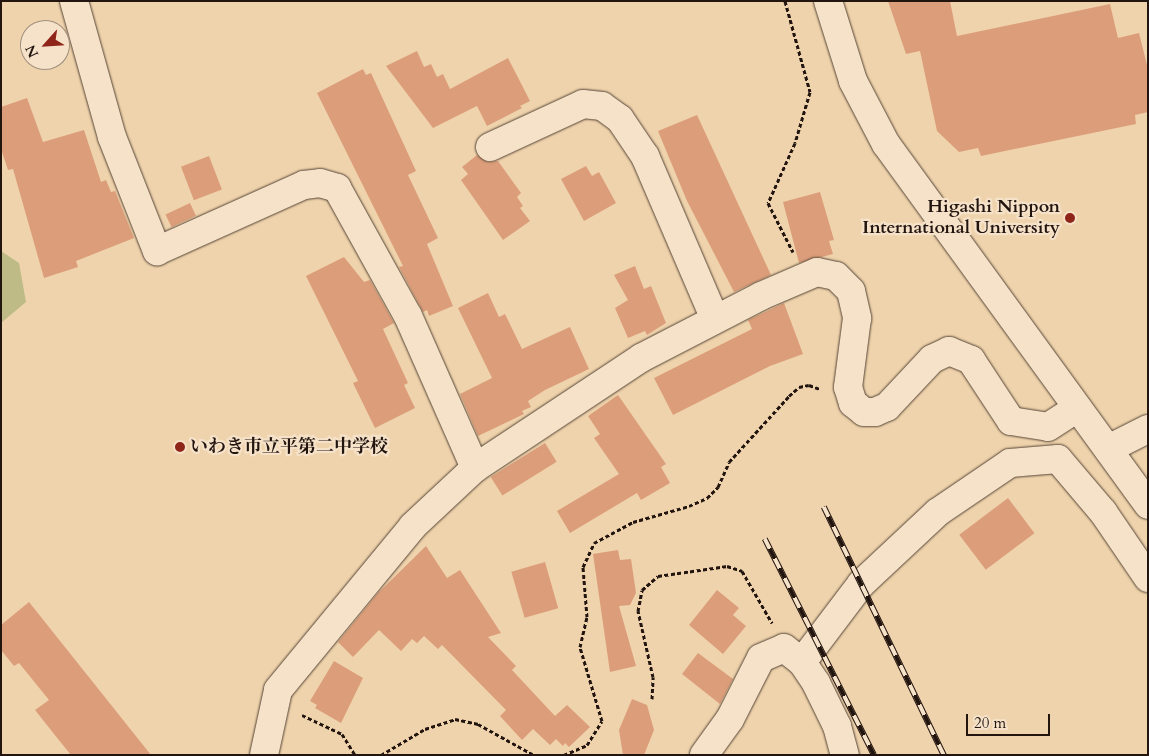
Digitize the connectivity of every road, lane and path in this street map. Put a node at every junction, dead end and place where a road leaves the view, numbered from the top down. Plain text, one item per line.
1 (74, 1) edge
2 (785, 1) edge
3 (828, 1) edge
4 (490, 146) dead end
5 (806, 277) junction
6 (715, 320) junction
7 (853, 403) junction
8 (1077, 408) junction
9 (1148, 429) edge
10 (1108, 449) junction
11 (475, 468) junction
12 (1142, 497) edge
13 (1103, 512) junction
14 (1148, 578) edge
15 (793, 655) junction
16 (652, 699) dead end
17 (276, 703) junction
18 (264, 755) edge
19 (355, 755) edge
20 (381, 755) edge
21 (534, 755) edge
22 (564, 755) edge
23 (704, 755) edge
24 (845, 755) edge

1 - 11 street
2 - 5 path
3 - 8 street
4 - 6 street
5 - 6 street
5 - 7 street
6 - 11 street
7 - 8 street
7 - 22 path
8 - 10 street
9 - 10 street
10 - 12 street
11 - 17 street
12 - 13 street
13 - 14 street
13 - 15 street
15 - 16 path
15 - 23 street
15 - 24 street
17 - 18 street
17 - 19 path
20 - 21 path

